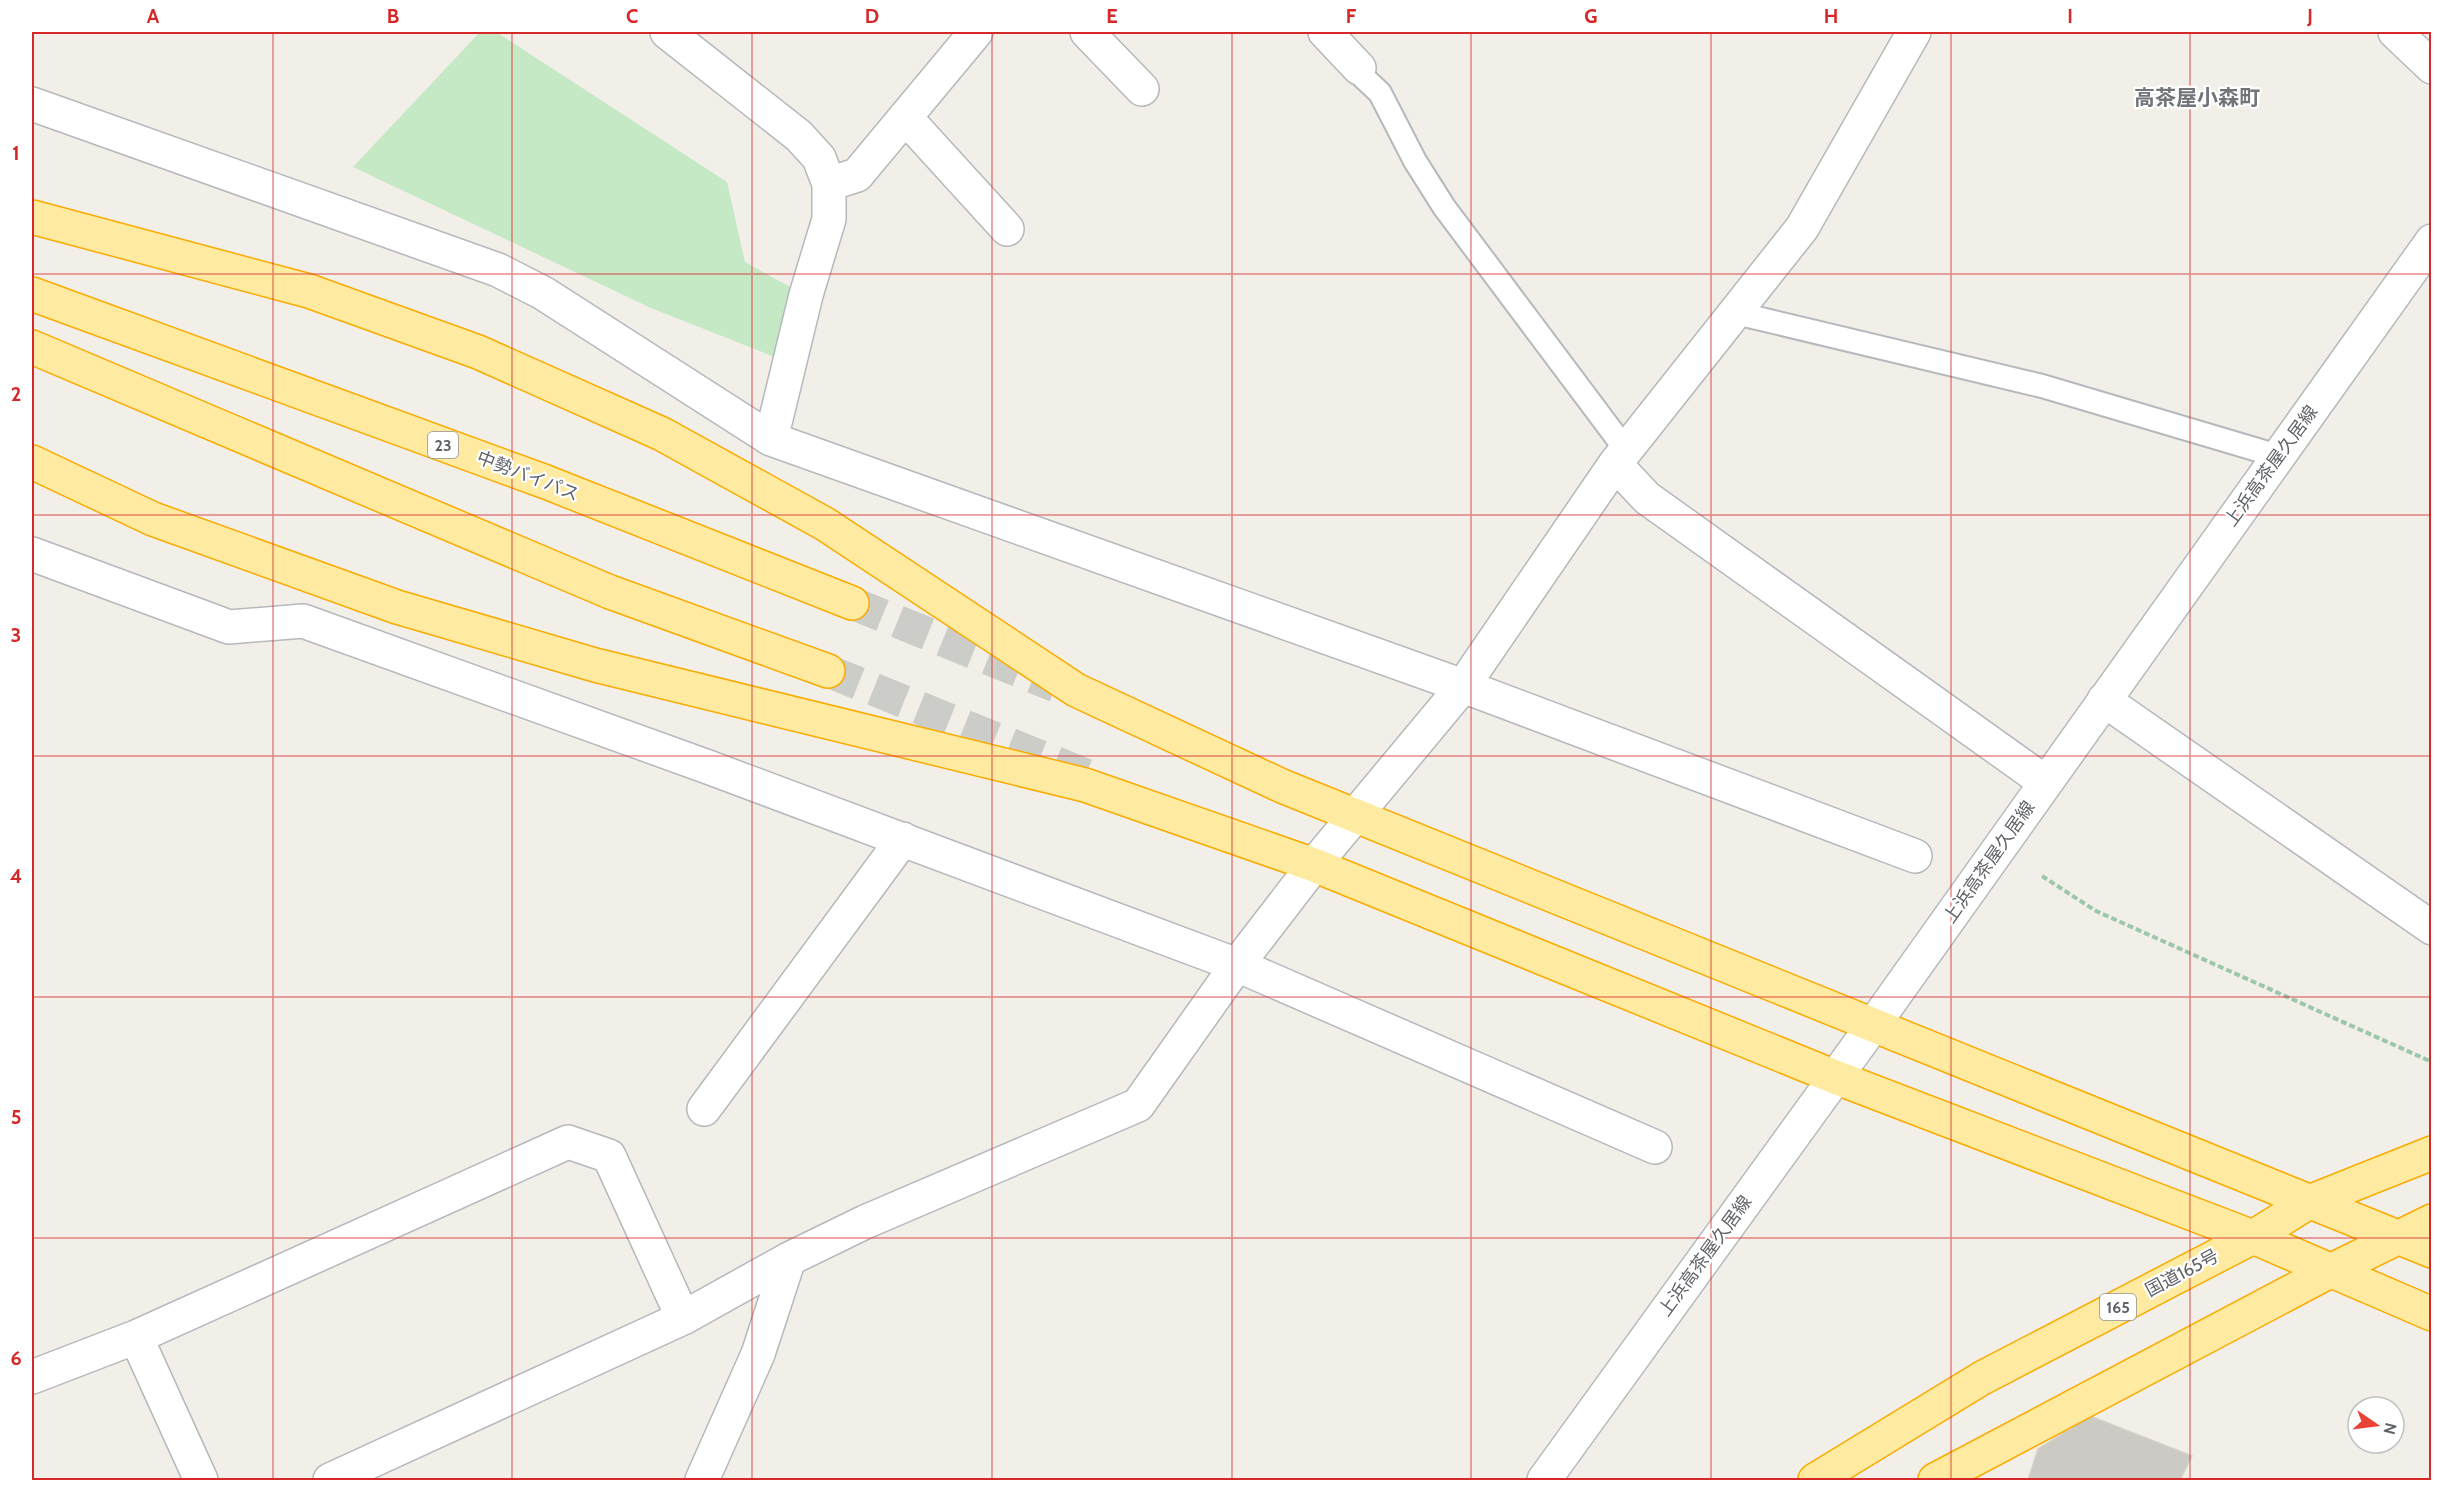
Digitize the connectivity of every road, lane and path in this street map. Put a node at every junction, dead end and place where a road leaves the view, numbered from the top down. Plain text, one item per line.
1 (667, 32) edge
2 (976, 32) edge
3 (1087, 32) edge
4 (1324, 32) edge
5 (1914, 32) edge
6 (2396, 32) edge
7 (2432, 67) edge
8 (1359, 68) joint
9 (1142, 89) dead end
10 (32, 104) edge
11 (905, 117) junction
12 (829, 184) junction
13 (32, 217) edge
14 (1007, 229) dead end
15 (2432, 242) edge
16 (32, 294) edge
17 (1736, 313) junction
18 (32, 347) edge
19 (771, 440) junction
20 (2278, 456) junction
21 (1621, 457) junction
22 (32, 462) edge
23 (32, 554) edge
24 (852, 603) tunnel mouth
25 (828, 671) tunnel mouth
26 (1463, 686) junction
27 (2104, 700) junction
28 (2045, 782) junction
29 (1356, 815) junction
30 (903, 839) junction
31 (1915, 856) dead end
32 (1314, 865) junction
33 (2042, 876) dead end
34 (2432, 928) edge
35 (1237, 964) junction
36 (1874, 1024) junction
37 (2432, 1062) edge
38 (1835, 1077) junction
39 (704, 1109) dead end
40 (1655, 1147) dead end
41 (2432, 1153) edge
42 (2309, 1202) junction
43 (2432, 1221) edge
44 (2253, 1237) junction
45 (2397, 1237) junction
46 (2432, 1251) edge
47 (789, 1259) junction
48 (2330, 1271) junction
49 (2432, 1314) edge
50 (683, 1318) junction
51 (136, 1337) junction
52 (32, 1377) edge
53 (201, 1480) edge
54 (330, 1480) edge
55 (702, 1480) edge
56 (1544, 1480) edge
57 (1815, 1480) edge
58 (1935, 1480) edge

1 - 12 street
2 - 11 street
3 - 9 street
4 - 8 street
5 - 17 street
6 - 7 street
8 - 21 lane
10 - 19 street
11 - 12 street
11 - 14 street
12 - 19 street
13 - 29 highway
15 - 20 street, 上浜高茶屋久居線
16 - 24 highway, 中勢バイパス / 23
17 - 20 lane
17 - 21 street
18 - 25 highway
19 - 26 street
20 - 27 street, 上浜高茶屋久居線
21 - 26 street
21 - 28 street
22 - 32 highway
23 - 30 street
26 - 29 street
26 - 31 street
27 - 28 street, 上浜高茶屋久居線
27 - 34 street
28 - 36 street, 上浜高茶屋久居線
29 - 32 street
29 - 36 highway
30 - 35 street
30 - 39 street
32 - 35 street
32 - 38 highway
33 - 37 path
35 - 40 street
35 - 47 street
36 - 38 street, 上浜高茶屋久居線
36 - 42 highway
38 - 44 highway
38 - 56 street, 上浜高茶屋久居線
41 - 42 highway, 国道165号 / 165
42 - 44 highway, 国道165号 / 165
42 - 45 highway
43 - 45 highway
44 - 48 highway
44 - 57 highway, 国道165号 / 165
45 - 46 highway
45 - 48 highway
47 - 50 street
47 - 55 street
48 - 49 highway
48 - 58 highway
50 - 51 street
50 - 54 street
51 - 52 street
51 - 53 street

